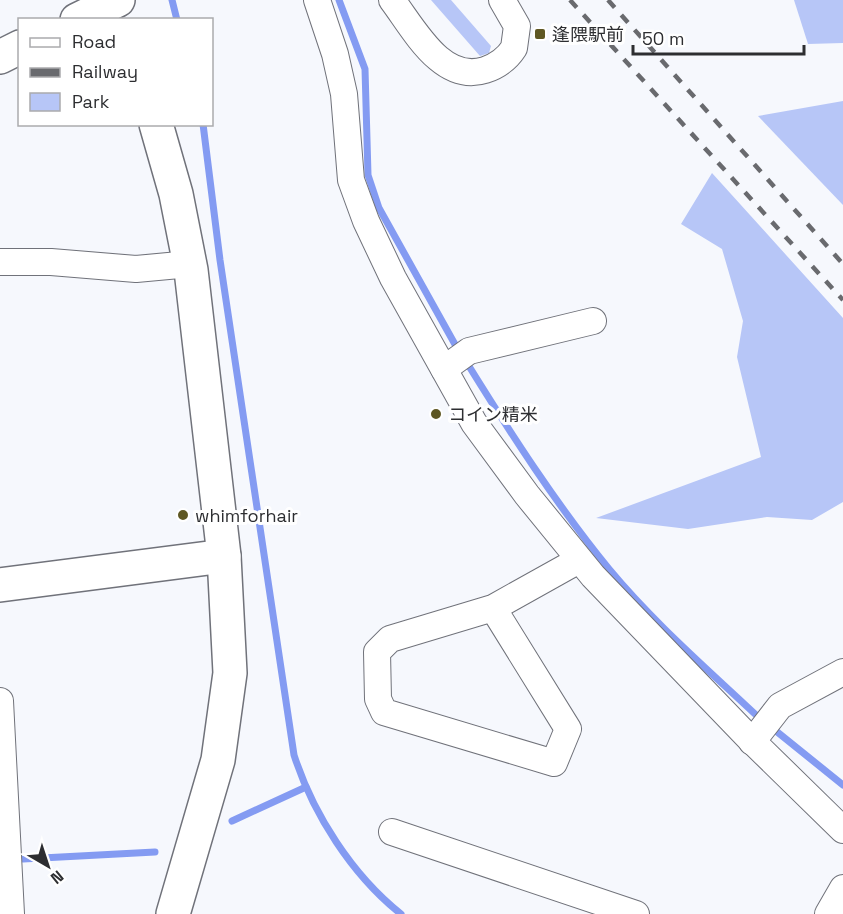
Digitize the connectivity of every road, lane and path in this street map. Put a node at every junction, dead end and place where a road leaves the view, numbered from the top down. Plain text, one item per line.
1 (316, 0) edge
2 (392, 0) edge
3 (487, 0) edge
4 (502, 0) edge
5 (18, 48) edge
6 (0, 57) edge
7 (495, 66) junction
8 (157, 126) edge
9 (0, 262) edge
10 (190, 264) junction
11 (593, 321) dead end
12 (444, 369) junction
13 (224, 556) junction
14 (579, 560) junction
15 (0, 585) edge
16 (494, 608) junction
17 (843, 672) edge
18 (0, 701) edge
19 (752, 742) junction
20 (2, 769) edge
21 (843, 830) edge
22 (392, 832) dead end
23 (5, 883) edge
24 (843, 888) edge
25 (11, 914) edge
26 (173, 914) edge
27 (636, 914) edge
28 (828, 914) edge

1 - 12 street
2 - 7 street
3 - 7 street
4 - 7 street
5 - 6 street
8 - 10 street
9 - 10 street
10 - 13 street
11 - 12 street
12 - 14 street
13 - 15 street
13 - 26 street
14 - 16 street
14 - 19 street
16 - 16 street
17 - 19 street
18 - 20 street
19 - 21 street
20 - 23 street
22 - 27 street
23 - 25 street
24 - 28 street

